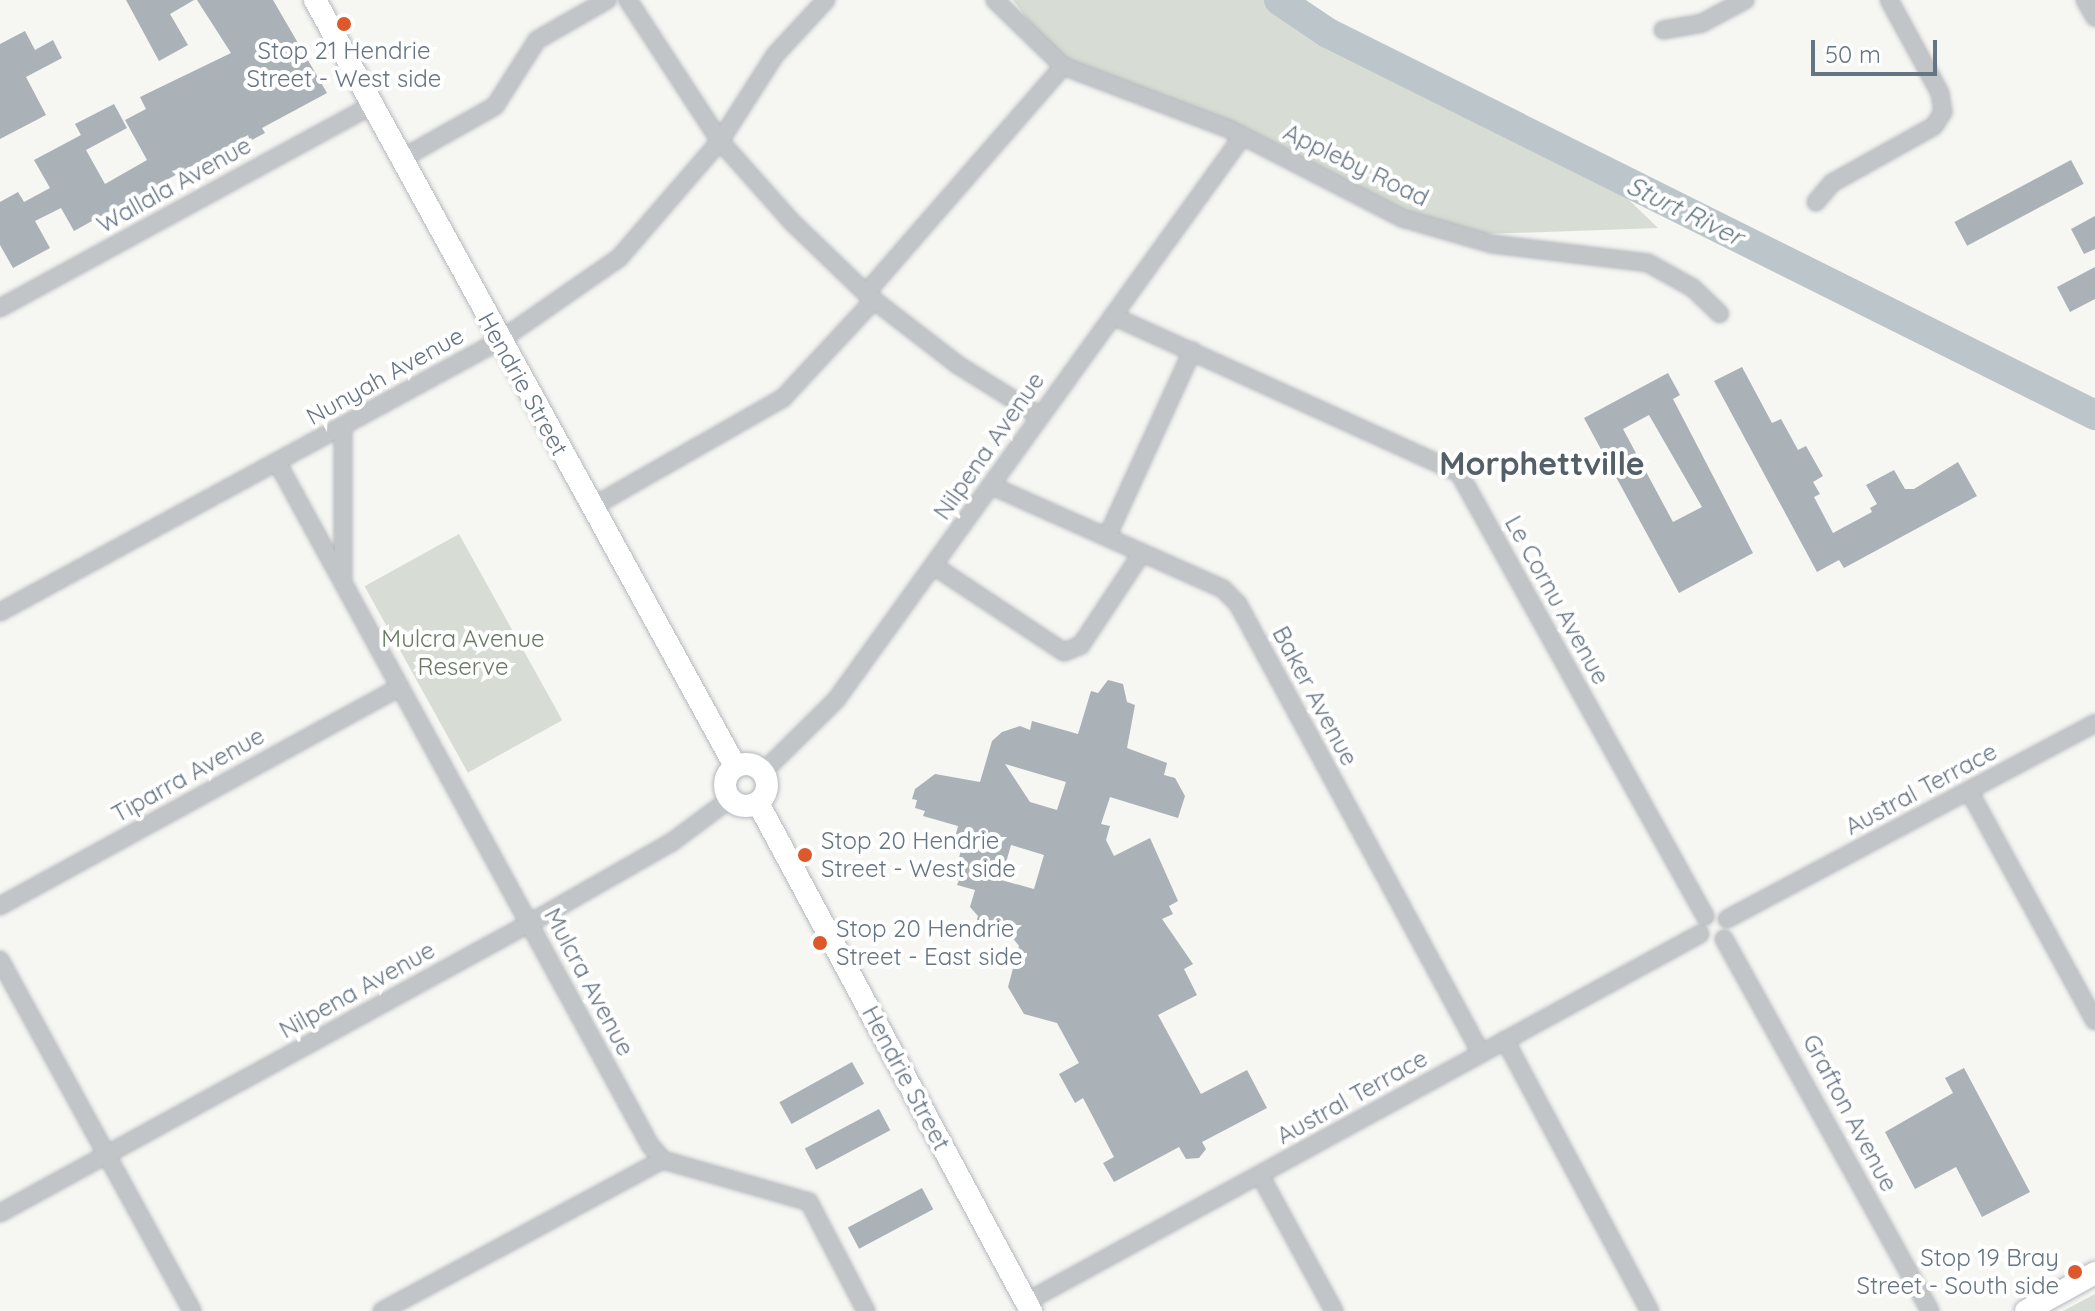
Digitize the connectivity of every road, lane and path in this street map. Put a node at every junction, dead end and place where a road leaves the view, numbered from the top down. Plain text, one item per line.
1 (315, 0) edge
2 (607, 0) edge
3 (628, 0) edge
4 (826, 0) edge
5 (995, 0) edge
6 (1745, 0) edge
7 (1889, 0) edge
8 (2085, 0) edge
9 (2095, 17) edge
10 (1663, 30) dead end
11 (1063, 66) junction
12 (372, 105) junction
13 (1242, 137) junction
14 (720, 141) junction
15 (401, 159) junction
16 (1816, 202) dead end
17 (870, 296) junction
18 (0, 308) edge
19 (1720, 314) dead end
20 (1113, 316) junction
21 (499, 341) junction
22 (1192, 351) junction
23 (1038, 415) junction
24 (343, 426) junction
25 (277, 462) junction
26 (992, 486) junction
27 (592, 507) junction
28 (1107, 537) junction
29 (1142, 553) junction
30 (934, 566) junction
31 (343, 583) junction
32 (0, 612) edge
33 (400, 687) junction
34 (2095, 723) edge
35 (735, 766) junction
36 (763, 772) junction
37 (1969, 791) junction
38 (730, 799) junction
39 (758, 803) junction
40 (0, 906) edge
41 (1705, 916) junction
42 (1727, 919) junction
43 (530, 923) junction
44 (1700, 934) junction
45 (1724, 939) junction
46 (0, 960) edge
47 (2095, 1021) edge
48 (1505, 1040) junction
49 (1481, 1053) junction
50 (107, 1154) junction
51 (663, 1160) junction
52 (1260, 1175) junction
53 (0, 1213) edge
54 (2095, 1273) edge
55 (1029, 1306) edge
56 (192, 1311) edge
57 (382, 1311) edge
58 (866, 1311) edge
59 (1334, 1311) edge
60 (1650, 1311) edge
61 (1930, 1311) edge
62 (2026, 1311) edge

1 - 12 street, Hendrie Street
2 - 15 street
3 - 14 street
4 - 14 street, Nunyah Avenue
5 - 11 street, Appleby Road
6 - 10 street
7 - 16 street
8 - 9 street
11 - 13 street, Appleby Road
11 - 17 street
12 - 15 street, Hendrie Street
12 - 18 street, Wallala Avenue
13 - 19 street, Appleby Road
13 - 20 street, Nilpena Avenue
14 - 17 street
14 - 21 street, Nunyah Avenue
15 - 21 street, Hendrie Street
17 - 23 street
17 - 27 street
20 - 22 street, Le Cornu Avenue
20 - 23 street, Nilpena Avenue
21 - 24 street, Nunyah Avenue
21 - 27 street, Hendrie Street
22 - 28 street
22 - 41 street, Le Cornu Avenue
23 - 26 street, Nilpena Avenue
24 - 25 street, Nunyah Avenue
24 - 31 street, Mulcra Avenue
25 - 31 street, Mulcra Avenue
25 - 32 street, Nunyah Avenue
26 - 28 street, Baker Avenue
26 - 30 street, Nilpena Avenue
27 - 35 street, Hendrie Street
28 - 29 street, Baker Avenue
29 - 30 street
29 - 49 street, Baker Avenue
30 - 36 street, Nilpena Avenue
31 - 33 street, Mulcra Avenue
33 - 40 street, Tiparra Avenue
33 - 43 street, Mulcra Avenue
34 - 37 street, Austral Terrace
35 - 36 street
35 - 38 street
36 - 39 street
37 - 42 street, Austral Terrace
37 - 47 street
38 - 39 street
38 - 43 street, Nilpena Avenue
39 - 55 street, Hendrie Street
41 - 42 street
41 - 44 street
42 - 45 street
43 - 50 street, Nilpena Avenue
43 - 51 street, Mulcra Avenue
44 - 45 street
44 - 48 street, Austral Terrace
45 - 61 street, Grafton Avenue
46 - 50 street
48 - 49 street, Austral Terrace
48 - 60 street
49 - 52 street, Austral Terrace
50 - 53 street, Nilpena Avenue
50 - 56 street
51 - 57 street
51 - 58 street
52 - 55 street, Austral Terrace
52 - 59 street
54 - 62 street

